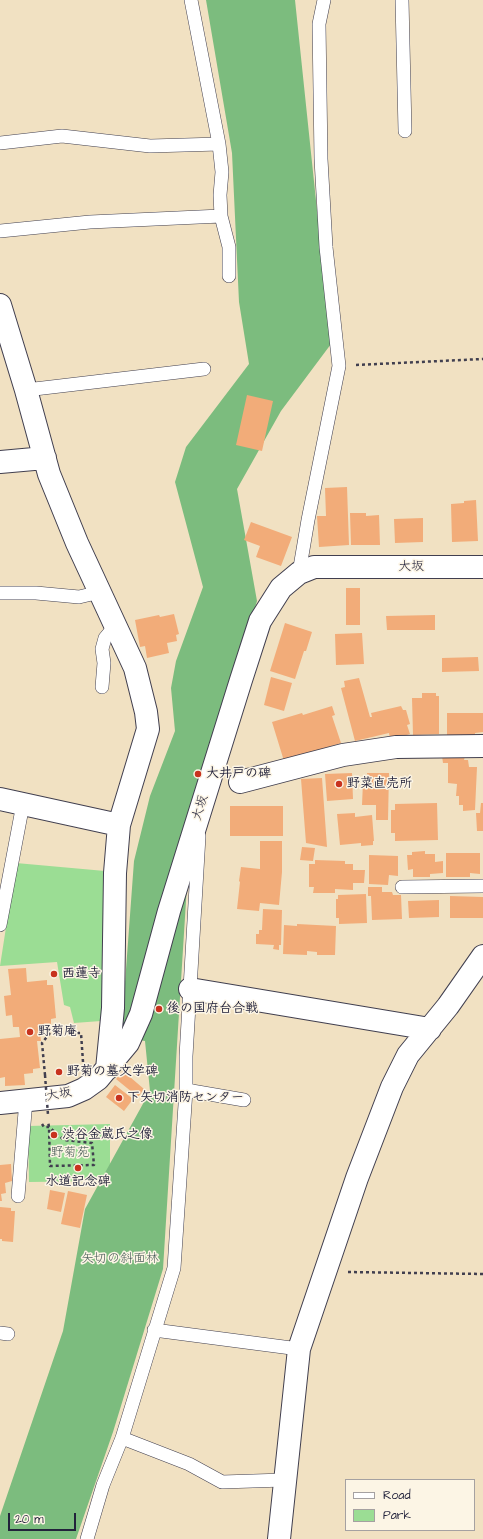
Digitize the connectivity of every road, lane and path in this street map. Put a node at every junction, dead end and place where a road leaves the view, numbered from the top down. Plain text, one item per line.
1 (191, 0) edge
2 (324, 0) edge
3 (402, 0) edge
4 (405, 131) dead end
5 (0, 143) edge
6 (219, 144) junction
7 (221, 216) junction
8 (0, 231) edge
9 (229, 276) dead end
10 (0, 305) edge
11 (483, 359) edge
12 (339, 366) junction
13 (204, 369) dead end
14 (26, 390) junction
15 (44, 458) junction
16 (0, 462) edge
17 (483, 567) edge
18 (299, 573) junction
19 (100, 592) junction
20 (0, 594) edge
21 (116, 626) junction
22 (102, 687) dead end
23 (483, 746) edge
24 (240, 782) dead end
25 (0, 799) edge
26 (23, 804) junction
27 (199, 815) junction
28 (119, 825) junction
29 (483, 886) edge
30 (402, 887) dead end
31 (0, 925) edge
32 (483, 956) edge
33 (190, 988) junction
34 (430, 1029) junction
35 (81, 1033) dead end
36 (107, 1069) junction
37 (186, 1090) junction
38 (26, 1100) junction
39 (244, 1100) dead end
40 (0, 1103) edge
41 (48, 1115) dead end
42 (44, 1127) dead end
43 (49, 1127) junction
44 (18, 1196) dead end
45 (326, 1272) junction
46 (483, 1274) edge
47 (154, 1330) junction
48 (298, 1350) junction
49 (122, 1438) junction
50 (284, 1480) junction
51 (87, 1539) edge
52 (278, 1539) edge

1 - 6 lane
2 - 12 lane
3 - 4 lane
5 - 6 lane
6 - 7 lane
7 - 8 lane
7 - 9 lane
10 - 14 street
11 - 12 path
12 - 18 lane
13 - 14 lane
14 - 15 street
15 - 16 street
15 - 19 street
17 - 18 street, 大坂
18 - 27 street, 大坂
19 - 20 lane
19 - 21 street
21 - 22 lane
21 - 28 street
23 - 24 street
25 - 26 street
26 - 28 street
26 - 31 lane
27 - 33 lane
27 - 36 street, 大坂
28 - 36 street
29 - 30 lane
32 - 34 street
33 - 34 street
33 - 37 lane
34 - 45 street
35 - 41 path, bridge
36 - 38 street, 大坂
37 - 39 lane
37 - 47 lane
38 - 40 street, 大坂
38 - 44 lane
42 - 43 path
43 - 43 path
45 - 46 path
45 - 48 street
47 - 48 lane
47 - 49 lane
48 - 50 street
49 - 50 lane
49 - 51 lane
50 - 52 street

